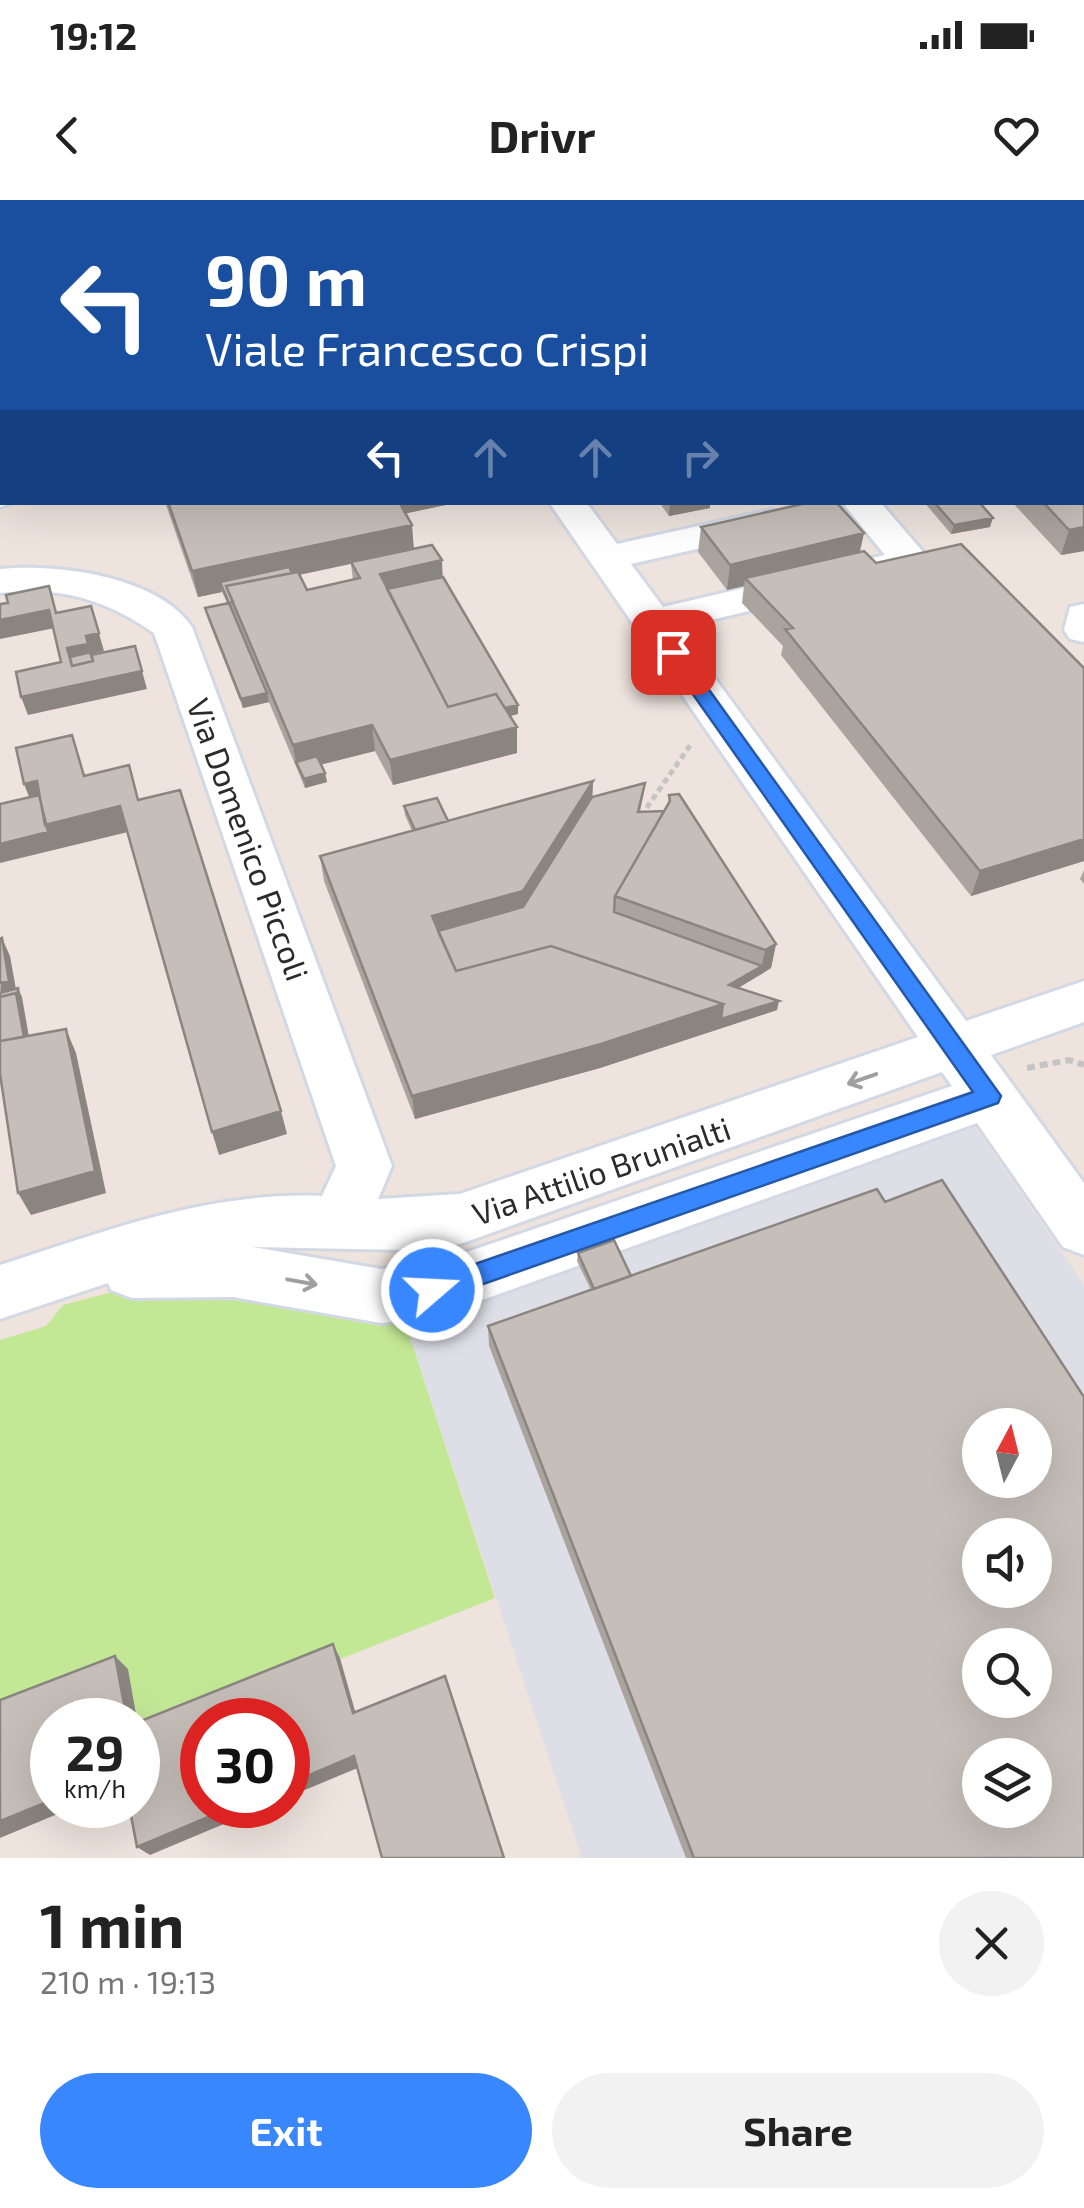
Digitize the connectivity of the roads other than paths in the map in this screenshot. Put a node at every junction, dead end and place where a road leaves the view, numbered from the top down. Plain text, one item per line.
1 (568, 505) edge
2 (844, 505) edge
3 (861, 505) edge
4 (606, 558) junction
5 (0, 581) edge
6 (1084, 616) edge
7 (652, 622) junction
8 (1084, 630) edge
9 (1084, 1001) edge
10 (954, 1047) junction
11 (989, 1096) junction
12 (1075, 1205) edge
13 (338, 1224) junction
14 (235, 1247) junction
15 (0, 1292) edge

1 - 4 street
2 - 4 street
3 - 7 street
4 - 7 street
5 - 13 street, Via Domenico Piccoli
6 - 8 street
7 - 10 street
9 - 10 street, Via Attilio Brunialti
10 - 11 street
10 -> 13 street, Via Attilio Brunialti
11 - 12 street
14 -> 11 street, Via Attilio Brunialti
13 - 14 street, Via Attilio Brunialti
14 - 15 street, Via Attilio Brunialti

